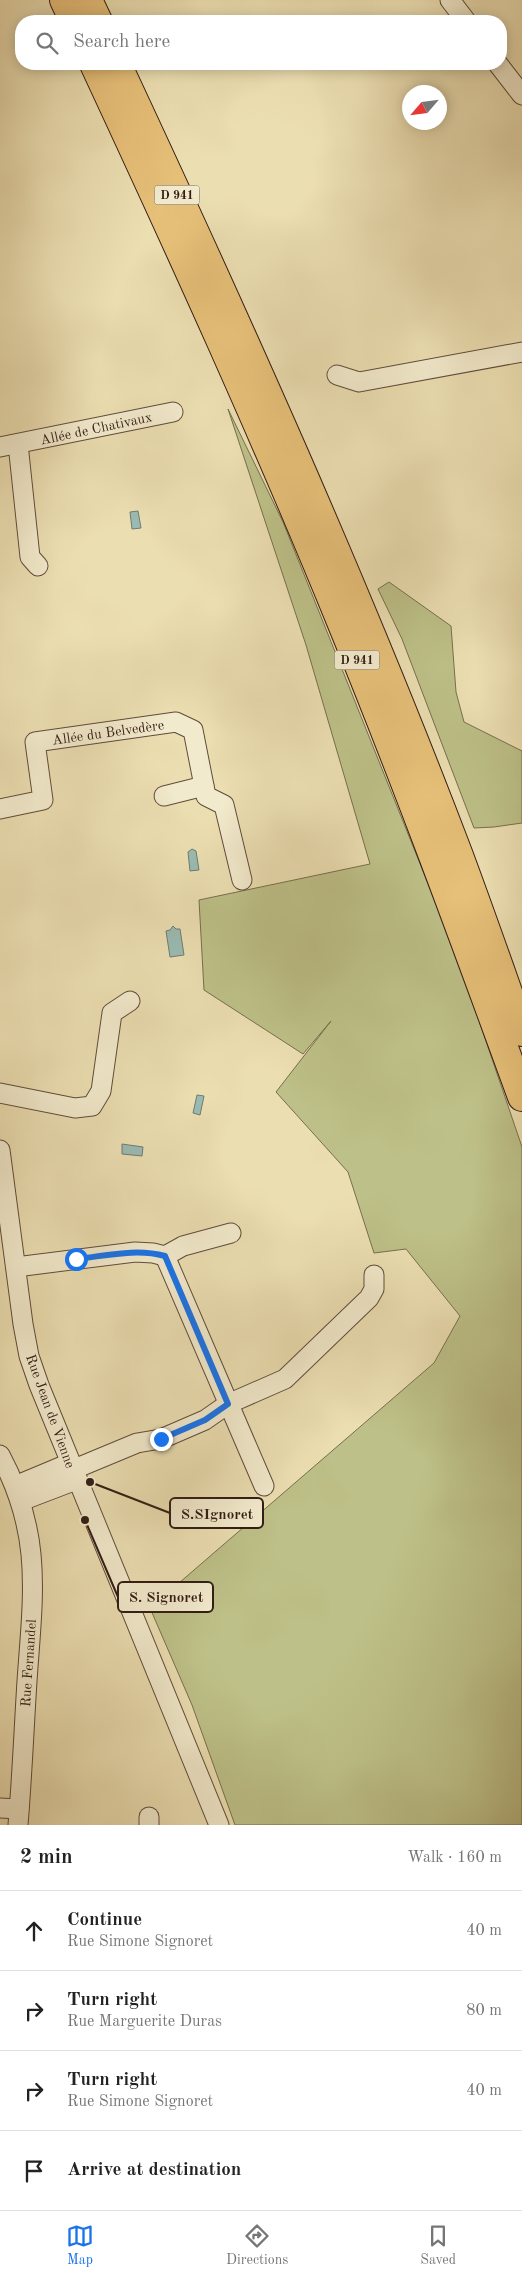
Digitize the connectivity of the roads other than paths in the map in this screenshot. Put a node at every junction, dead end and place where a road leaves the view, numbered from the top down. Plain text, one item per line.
1 (64, 0) edge
2 (88, 0) edge
3 (450, 0) edge
4 (71, 15) edge
5 (95, 15) edge
6 (461, 15) edge
7 (97, 70) edge
8 (120, 70) edge
9 (503, 70) edge
10 (522, 95) edge
11 (522, 352) edge
12 (337, 375) dead end
13 (173, 412) dead end
14 (9, 446) edge
15 (38, 566) dead end
16 (204, 786) junction
17 (164, 796) dead end
18 (0, 809) edge
19 (242, 880) dead end
20 (130, 1001) dead end
21 (522, 1032) edge
22 (0, 1092) edge
23 (522, 1097) edge
24 (0, 1150) edge
25 (231, 1233) dead end
26 (165, 1256) junction
27 (16, 1267) junction
28 (374, 1276) dead end
29 (228, 1404) junction
30 (0, 1454) edge
31 (73, 1471) junction
32 (264, 1486) dead end
33 (18, 1494) junction
34 (0, 1808) edge
35 (18, 1817) edge
36 (219, 1825) edge

1 - 4 highway
2 - 5 highway
3 - 6 street
7 - 23 highway, D 941
8 - 21 highway, D 941
9 - 10 street
11 - 12 street
13 - 14 street, Allée de Chativaux
14 - 15 street, Allée de Chativaux
16 - 17 street
16 - 18 street, Allée du Belvedère
16 - 19 street
20 - 22 street
24 - 27 street, Rue Jean de Vienne
25 - 26 street
26 - 27 street
26 - 29 street
27 - 31 street, Rue Jean de Vienne
28 - 29 street
29 - 31 street
29 - 32 street
30 - 33 street, Rue Fernandel
31 - 33 street
31 - 36 street, Rue Jean de Vienne
33 - 35 street, Rue Fernandel
34 - 35 street

